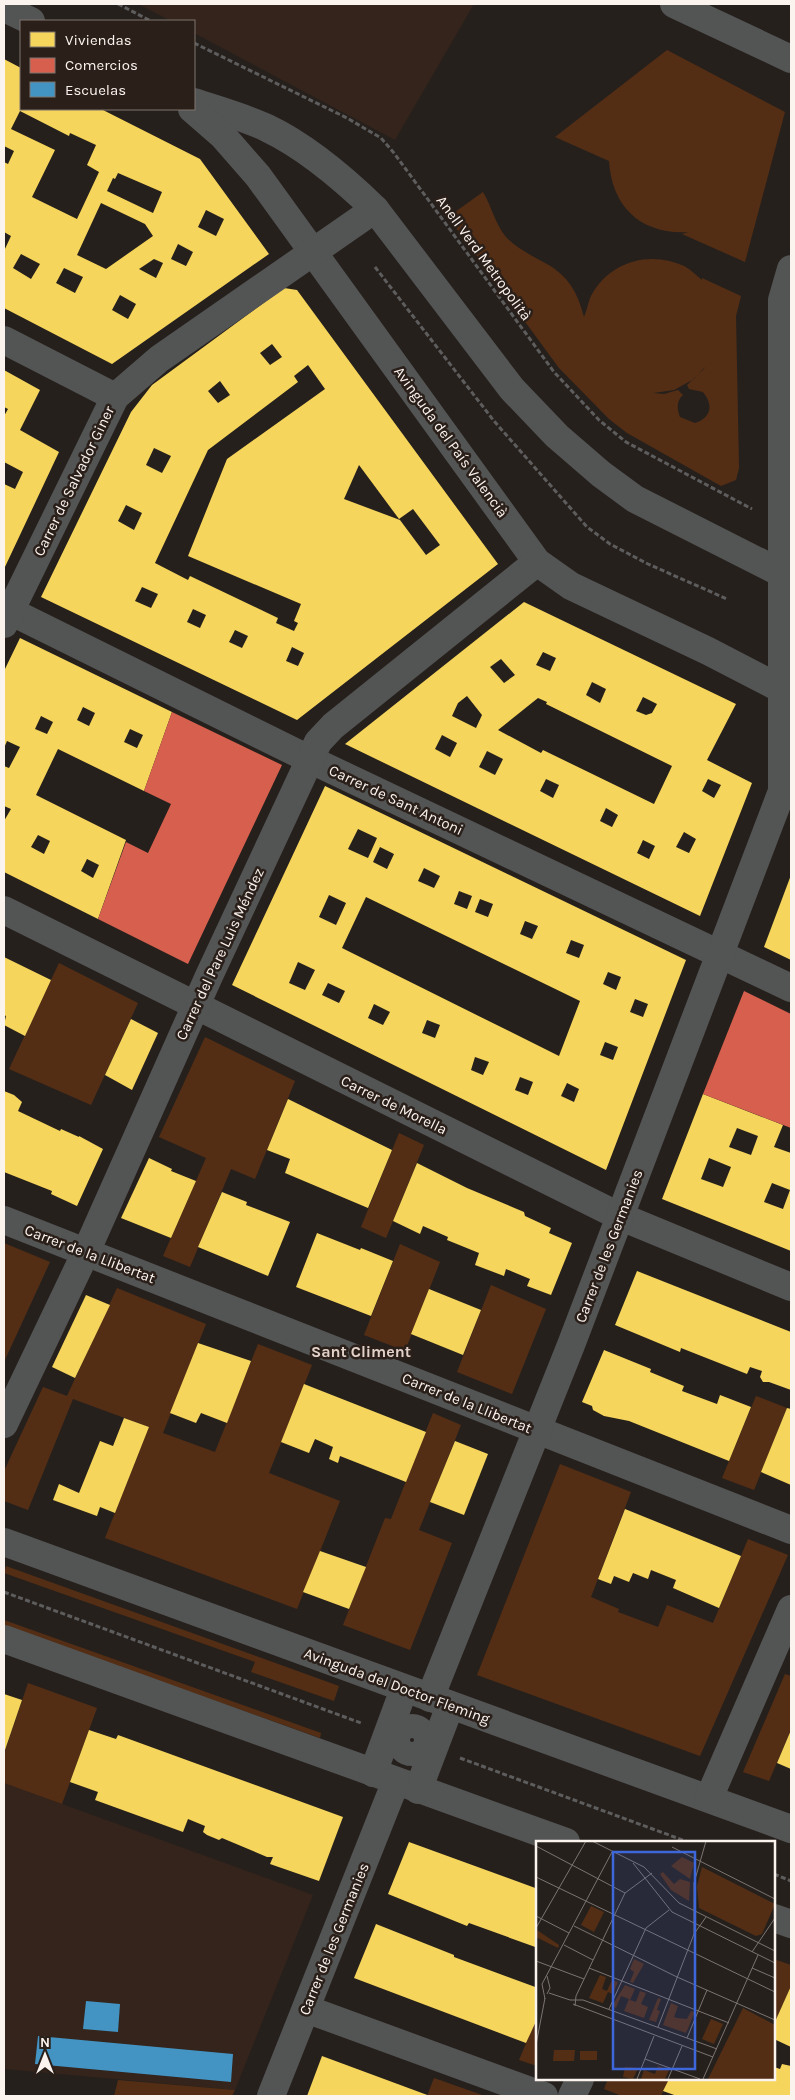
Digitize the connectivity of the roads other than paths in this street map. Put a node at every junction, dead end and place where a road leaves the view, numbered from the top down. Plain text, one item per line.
1 (674, 4) edge
2 (4, 8) edge
3 (29, 20) edge
4 (791, 59) edge
5 (195, 102) edge
6 (193, 110) edge
7 (375, 209) junction
8 (313, 251) junction
9 (791, 269) edge
10 (4, 340) edge
11 (115, 397) junction
12 (537, 562) junction
13 (786, 575) edge
14 (6, 614) edge
15 (786, 691) edge
16 (309, 759) junction
17 (787, 787) edge
18 (4, 910) edge
19 (721, 954) junction
20 (791, 988) edge
21 (195, 1006) junction
22 (619, 1216) junction
23 (4, 1220) edge
24 (86, 1252) junction
25 (791, 1287) edge
26 (4, 1424) edge
27 (538, 1430) junction
28 (791, 1530) edge
29 (4, 1542) edge
30 (791, 1609) edge
31 (4, 1639) edge
32 (404, 1689) junction
33 (440, 1702) junction
34 (396, 1781) junction
35 (710, 1798) junction
36 (791, 1828) edge
37 (563, 1841) edge
38 (775, 1918) edge
39 (791, 1924) edge
40 (306, 2009) junction
41 (580, 2080) edge
42 (271, 2096) edge
43 (544, 2096) edge
44 (572, 2096) edge

1 - 4 street
2 - 3 street
5 - 7 street
6 - 8 street, Avinguda del País Valencià
7 - 8 street, Carrer de Salvador Giner
7 - 13 street
8 - 11 street, Carrer de Salvador Giner
8 - 12 street, Avinguda del País Valencià
9 - 13 street
10 - 11 street
11 - 14 street, Carrer de Salvador Giner
12 - 15 street, Avinguda del País Valencià
12 - 16 street, Carrer del Pare Luis Méndez
13 - 15 street
14 - 16 street, Carrer de Sant Antoni
15 - 17 street
16 - 19 street, Carrer de Sant Antoni
16 - 21 street, Carrer del Pare Luis Méndez
17 - 19 street, Carrer de les Germanies
18 - 21 street, Carrer de Morella
19 - 20 street, Carrer de Sant Antoni
19 - 22 street, Carrer de les Germanies
21 - 22 street, Carrer de Morella
21 - 24 street, Carrer del Pare Luis Méndez
22 - 25 street, Carrer de Morella
22 - 27 street, Carrer de les Germanies
23 - 24 street, Carrer de la Llibertat
24 - 26 street, Carrer del Pare Luis Méndez
24 - 27 street, Carrer de la Llibertat
27 - 28 street, Carrer de la Llibertat
27 - 33 street, Carrer de les Germanies
29 - 32 street, Avinguda del Doctor Fleming
30 - 35 street
31 - 34 street
32 - 33 street, Avinguda del Doctor Fleming
32 - 34 street, Carrer de les Germanies
33 - 34 street, Carrer de les Germanies
33 - 35 street, Avinguda del Doctor Fleming
34 - 37 street
34 - 40 street, Carrer de les Germanies
35 - 36 street, Avinguda del Doctor Fleming
38 - 39 street
40 - 42 street, Carrer de les Germanies
40 - 43 street
41 - 44 street

